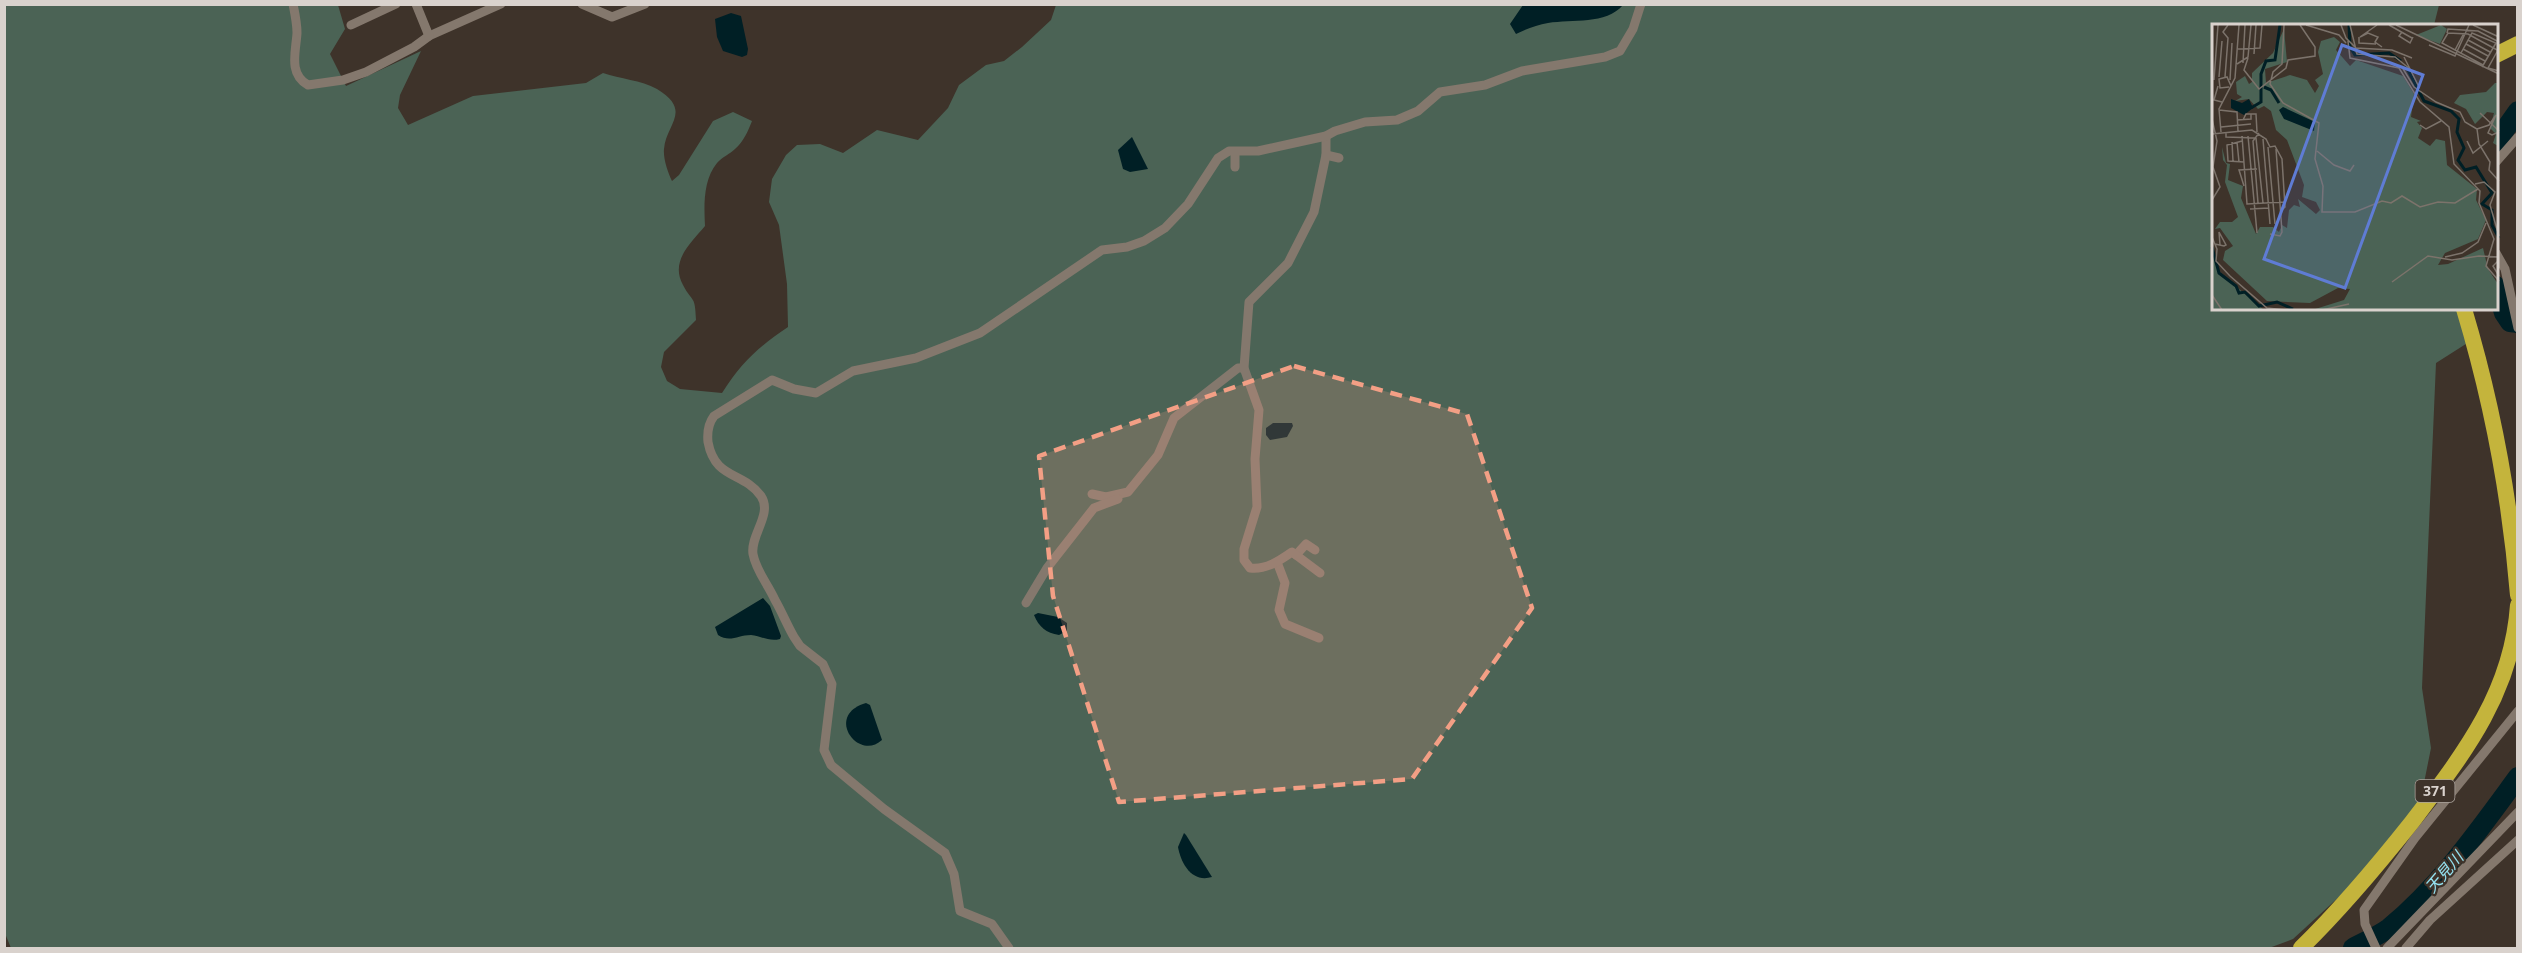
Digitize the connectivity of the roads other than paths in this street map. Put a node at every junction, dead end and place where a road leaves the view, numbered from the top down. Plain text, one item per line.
1 (293, 4) edge
2 (396, 4) edge
3 (416, 4) edge
4 (501, 4) edge
5 (582, 4) edge
6 (645, 4) edge
7 (1641, 4) edge
8 (351, 25) dead end
9 (429, 36) junction
10 (2517, 44) edge
11 (2498, 54) edge
12 (1326, 136) junction
13 (2517, 137) edge
14 (1235, 152) junction
15 (1326, 155) junction
16 (1340, 158) dead end
17 (2498, 160) edge
18 (1235, 167) dead end
19 (2498, 257) edge
20 (2464, 310) edge
21 (2517, 328) edge
22 (1244, 368) junction
23 (1128, 492) junction
24 (1092, 494) dead end
25 (1315, 550) dead end
26 (1296, 555) junction
27 (1279, 561) junction
28 (1320, 573) dead end
29 (1286, 576) dead end
30 (2517, 595) edge
31 (1026, 603) dead end
32 (2517, 605) edge
33 (2517, 626) edge
34 (1319, 638) dead end
35 (2517, 711) edge
36 (2517, 812) edge
37 (2517, 840) edge
38 (1009, 948) edge
39 (2301, 948) edge
40 (2376, 948) edge
41 (2387, 948) edge
42 (2406, 948) edge

1 - 9 street
2 - 8 street
3 - 9 street
4 - 9 street
5 - 6 street
7 - 12 street
10 - 11 highway
12 - 14 street
12 - 15 street
13 - 17 street
14 - 18 street
14 - 38 street
15 - 16 street
15 - 22 street
19 - 21 street
20 - 30 highway
22 - 23 street
22 - 27 street
23 - 24 street
23 - 31 street
25 - 26 street
26 - 27 street
26 - 28 street
27 - 29 street
27 - 34 street
32 - 33 highway, 371
33 - 39 highway, 371
35 - 40 street
36 - 41 street
37 - 42 street

